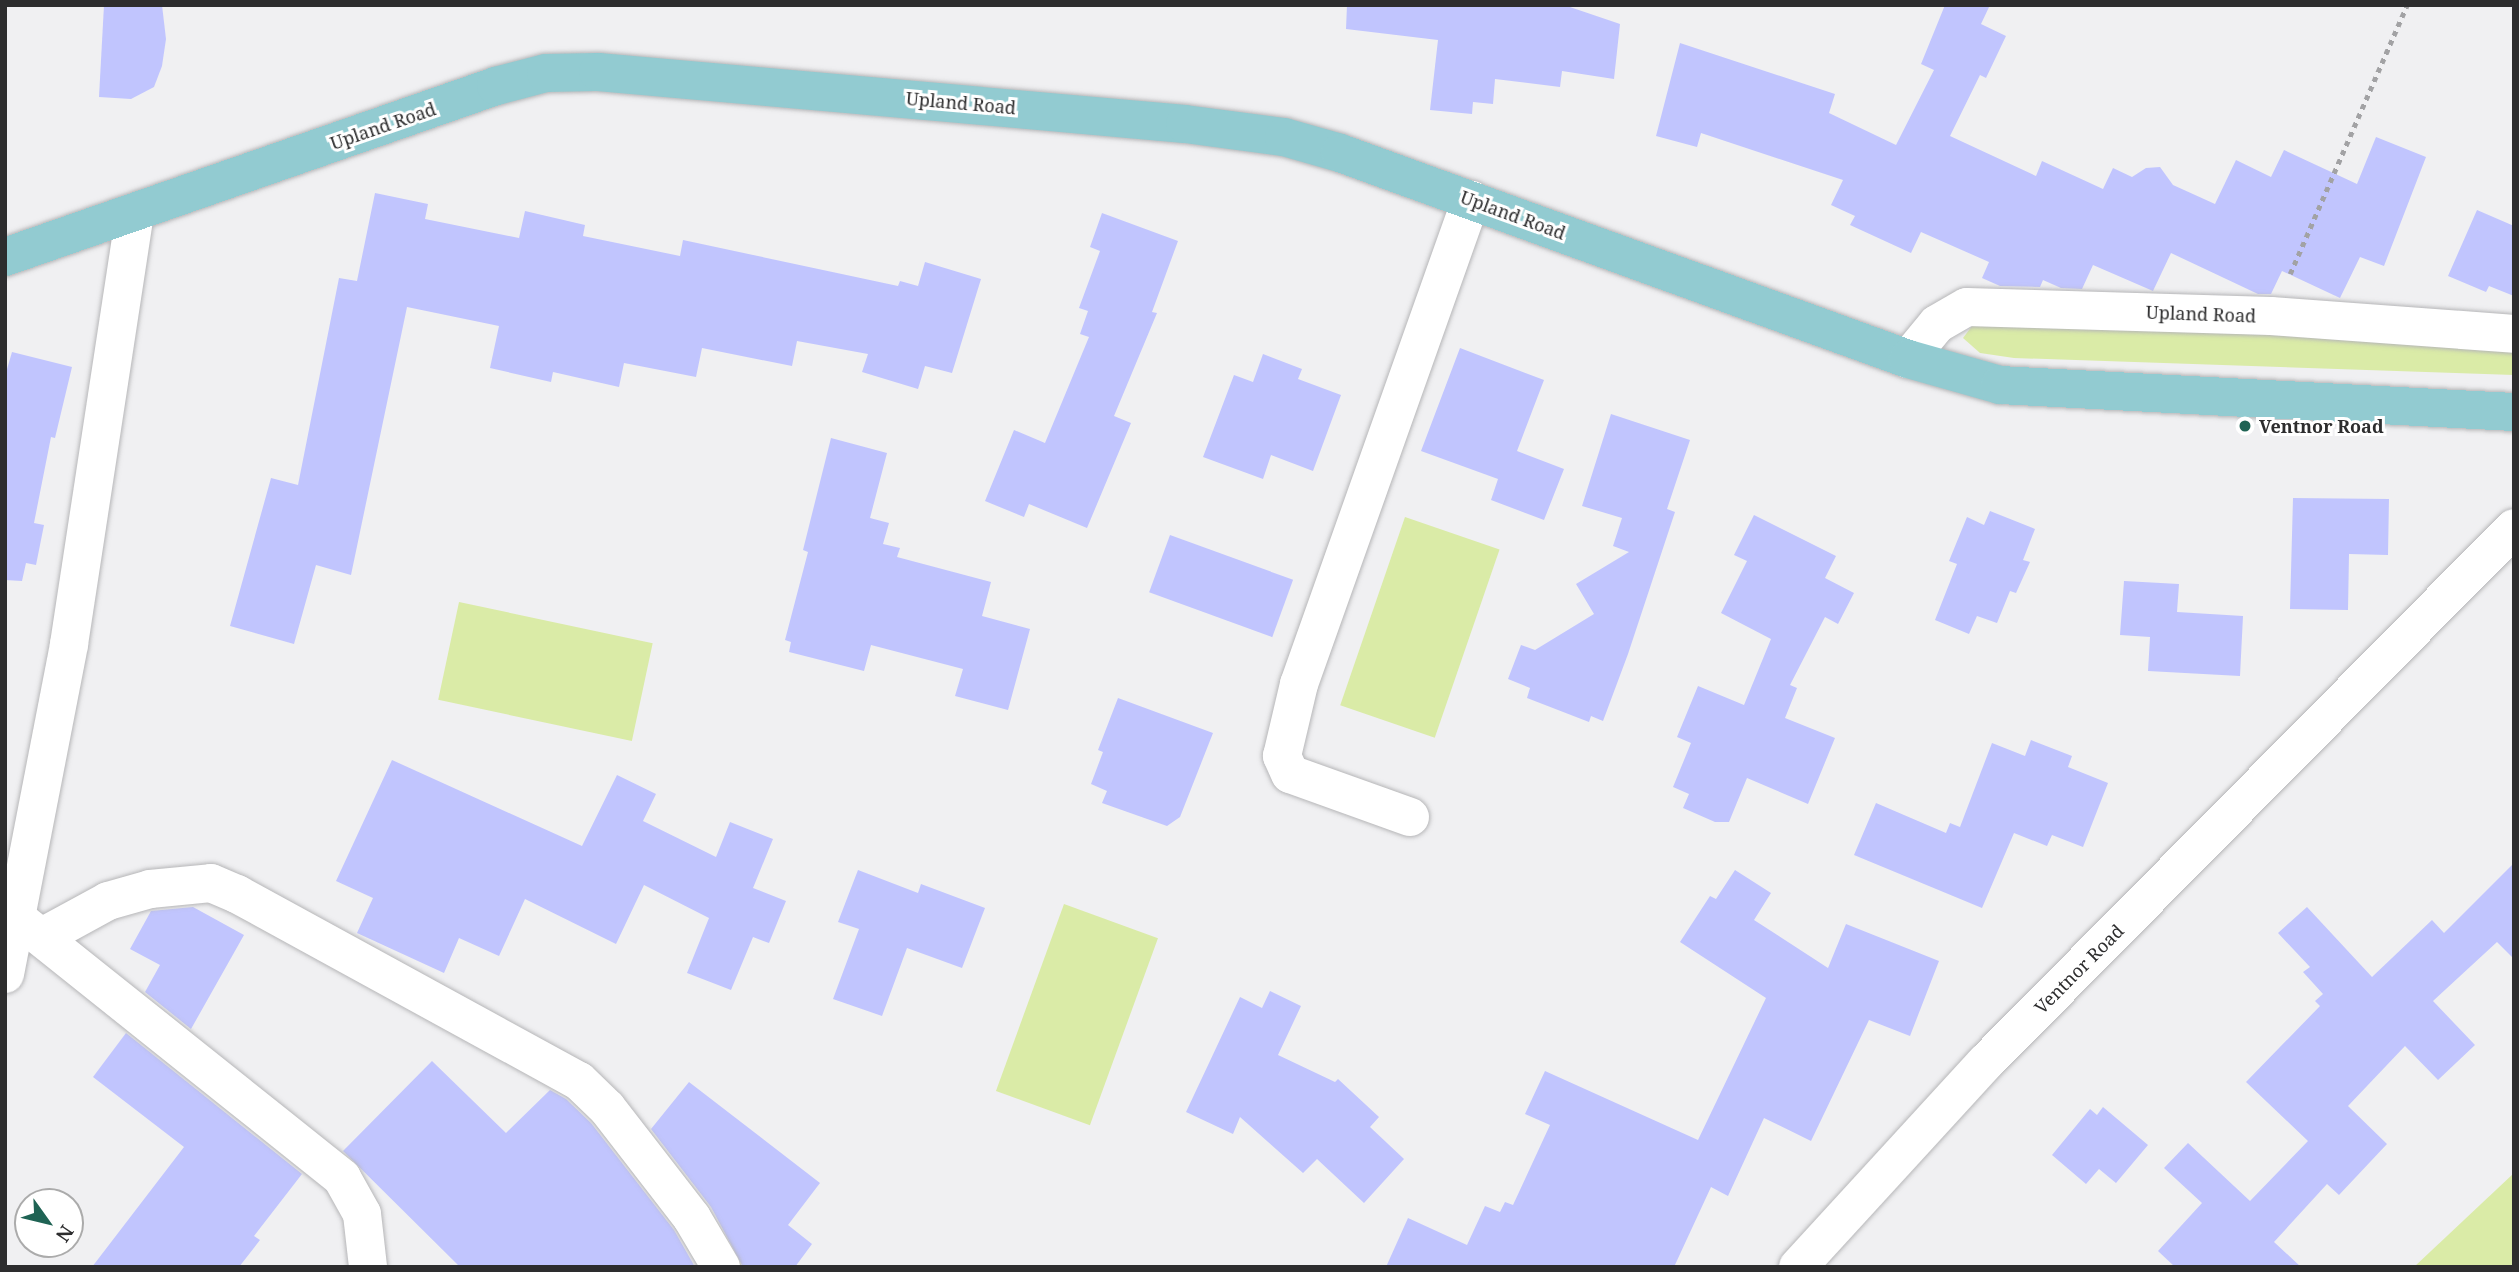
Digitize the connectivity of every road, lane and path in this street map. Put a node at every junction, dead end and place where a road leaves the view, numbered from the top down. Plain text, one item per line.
1 (2407, 5) edge
2 (1471, 200) junction
3 (135, 213) junction
4 (5, 257) edge
5 (2271, 316) junction
6 (2514, 334) edge
7 (1909, 359) junction
8 (2514, 412) edge
9 (2514, 528) edge
10 (1410, 817) dead end
11 (29, 927) junction
12 (5, 974) edge
13 (368, 1267) edge
14 (721, 1267) edge
15 (1798, 1267) edge

1 - 5 path
2 - 3 main road, Upland Road
2 - 7 main road, Upland Road
2 - 10 street
3 - 4 main road, Upland Road
3 - 11 street
5 - 6 street, Upland Road
5 - 7 street, Upland Road
7 - 8 main road, Upland Road
9 - 15 street, Ventnor Road
11 - 12 street
11 - 13 street
11 - 14 street

